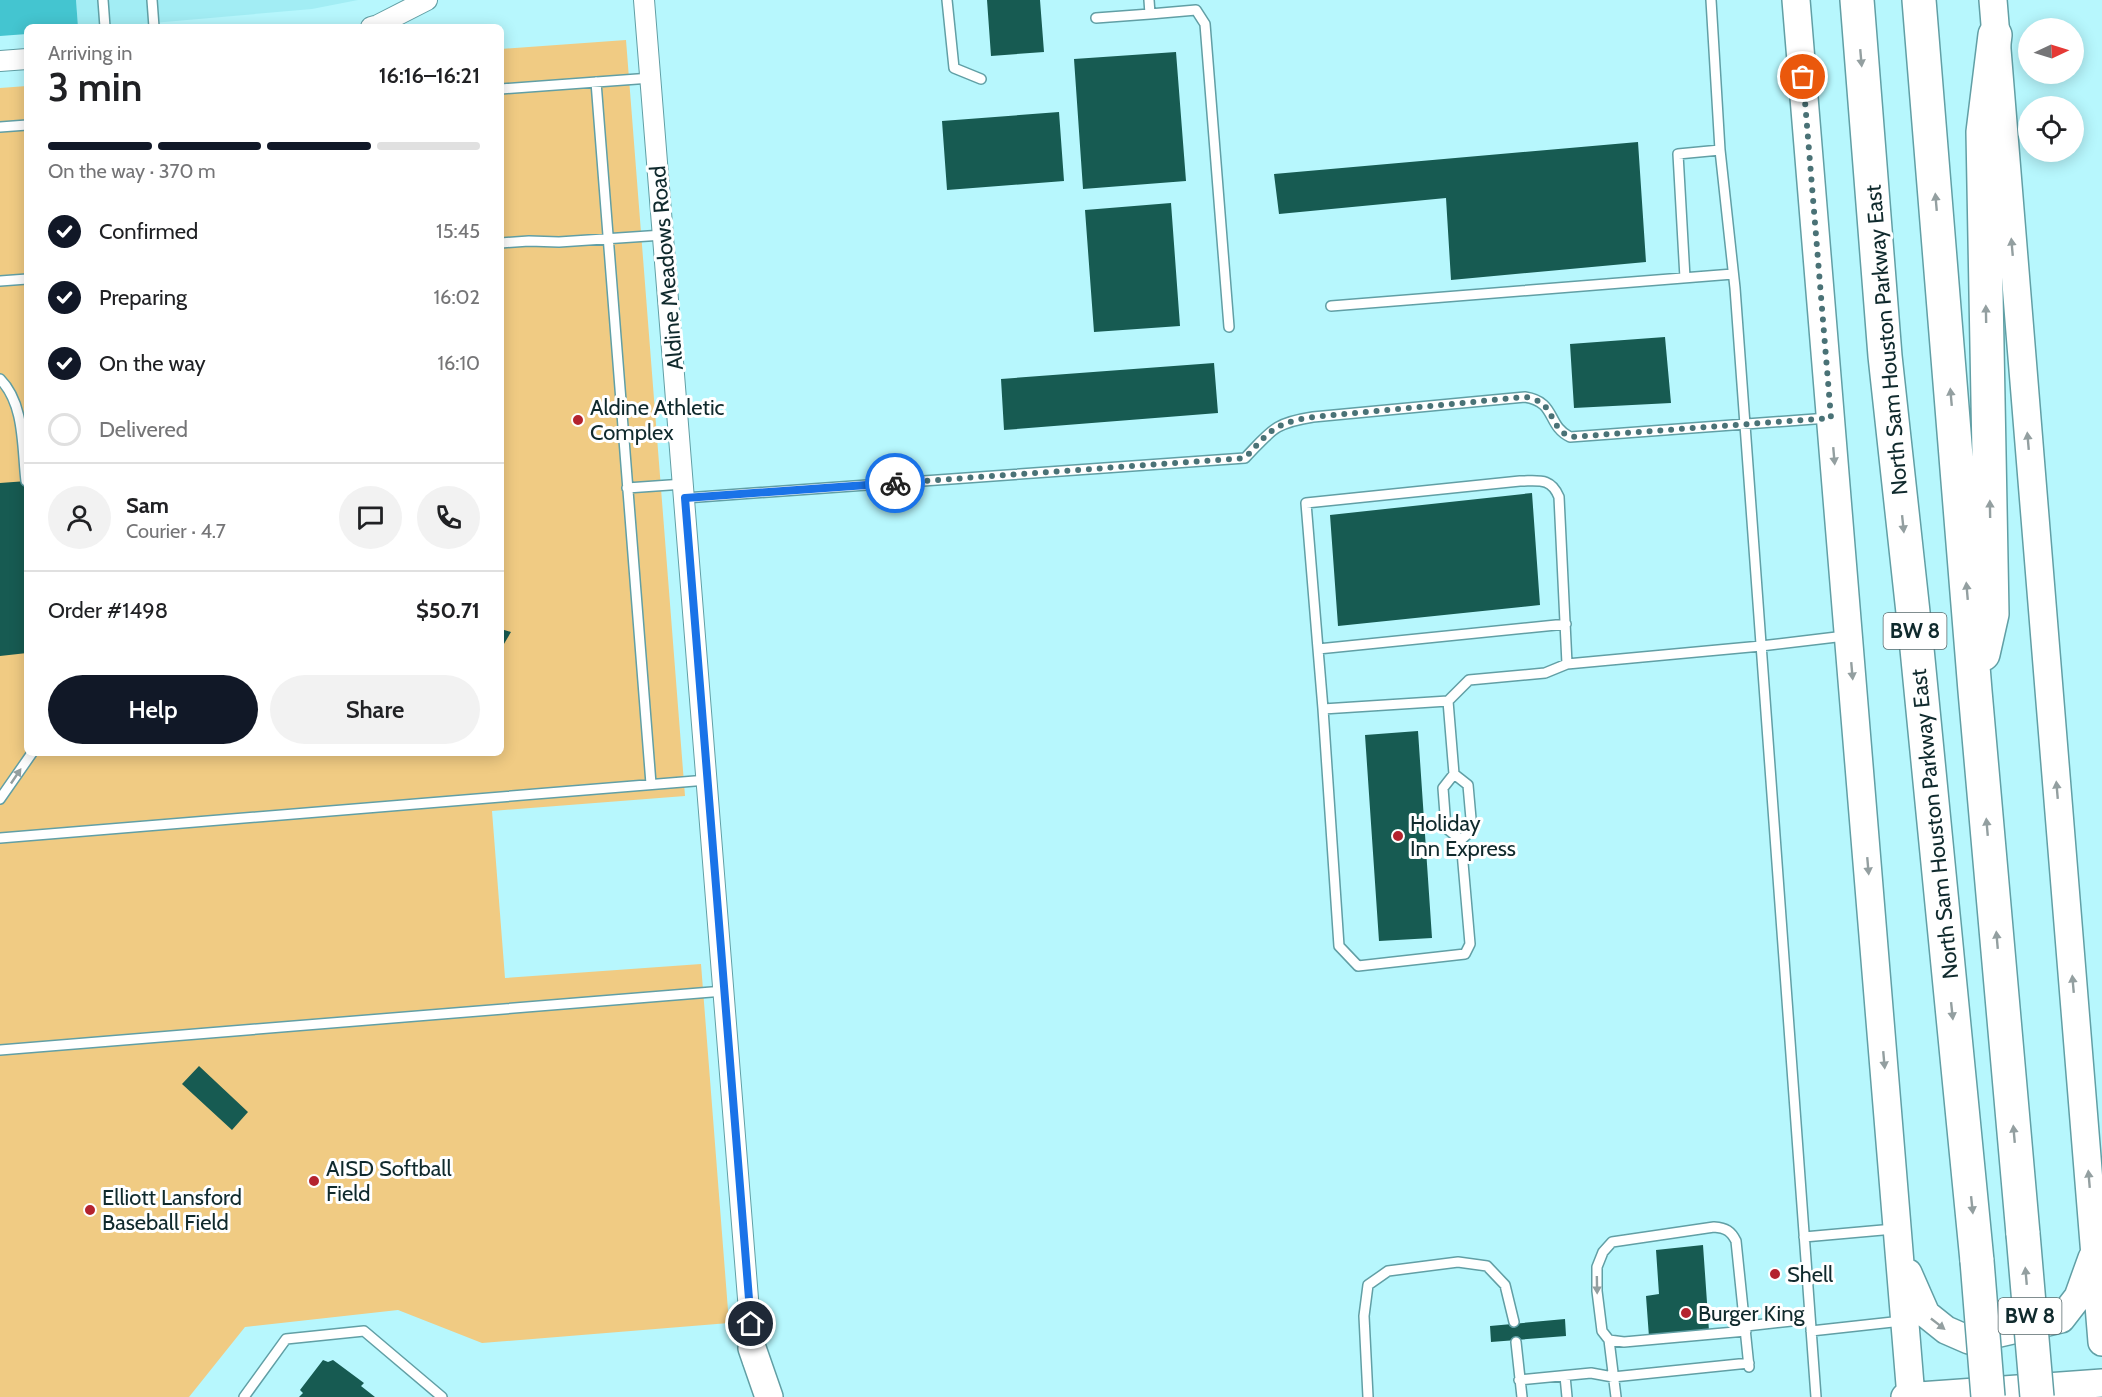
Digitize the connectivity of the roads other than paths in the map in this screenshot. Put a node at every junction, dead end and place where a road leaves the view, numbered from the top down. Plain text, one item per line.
1 (103, 0) edge
2 (152, 0) edge
3 (428, 0) edge
4 (644, 0) edge
5 (947, 0) edge
6 (1149, 0) edge
7 (1711, 0) edge
8 (1796, 0) edge
9 (1857, 0) edge
10 (1919, 0) edge
11 (1993, 0) edge
12 (1150, 14) junction
13 (1096, 18) dead end
14 (105, 24) edge
15 (154, 24) edge
16 (380, 24) edge
17 (1995, 35) junction
18 (24, 59) edge
19 (0, 61) edge
20 (651, 78) junction
21 (981, 79) dead end
22 (596, 82) junction
23 (504, 89) edge
24 (24, 125) edge
25 (0, 127) edge
26 (1720, 150) junction
27 (664, 235) junction
28 (608, 239) junction
29 (504, 243) edge
30 (1733, 274) junction
31 (1685, 278) junction
32 (24, 279) edge
33 (0, 281) edge
34 (1331, 306) dead end
35 (1229, 327) dead end
36 (0, 379) edge
37 (1831, 418) junction
38 (1745, 424) junction
39 (24, 464) edge
40 (627, 488) junction
41 (684, 491) junction
42 (1566, 624) junction
43 (1849, 635) junction
44 (1761, 646) junction
45 (1318, 649) junction
46 (1567, 664) junction
47 (1975, 691) junction
48 (1448, 701) junction
49 (1323, 709) junction
50 (30, 756) edge
51 (1454, 774) junction
52 (707, 780) junction
53 (651, 784) junction
54 (0, 799) edge
55 (0, 838) edge
56 (1461, 840) junction
57 (725, 991) junction
58 (0, 1050) edge
59 (1898, 1229) junction
60 (1804, 1237) junction
61 (2095, 1249) junction
62 (1900, 1256) junction
63 (1810, 1319) junction
64 (1905, 1321) junction
65 (1514, 1322) dead end
66 (1746, 1328) junction
67 (1811, 1331) junction
68 (1609, 1340) junction
69 (1516, 1342) dead end
70 (2102, 1342) edge
71 (752, 1348) junction
72 (1565, 1376) junction
73 (1613, 1377) junction
74 (1519, 1380) junction
75 (2102, 1383) edge
76 (244, 1397) edge
77 (442, 1397) edge
78 (755, 1397) edge
79 (769, 1397) edge
80 (1368, 1397) edge
81 (1522, 1397) edge
82 (1567, 1397) edge
83 (1616, 1397) edge
84 (1816, 1397) edge
85 (1905, 1397) edge
86 (1911, 1397) edge
87 (1988, 1397) edge
88 (2037, 1397) edge

1 - 14 lane
2 - 15 lane
3 - 16 street
4 - 20 street, Aldine Meadows Road
5 - 21 lane
6 - 12 lane
7 - 26 lane
8 - 37 main road
9 -> 87 highway, North Sam Houston Parkway East / BW 8, bridge
47 -> 10 highway, BW 8
11 - 17 main road
12 - 13 lane
12 - 35 lane
47 -> 17 highway
61 -> 17 main road
18 - 19 street
20 - 22 lane
20 - 27 street, Aldine Meadows Road
22 - 23 lane
22 - 28 lane
24 - 25 lane
26 - 30 lane
26 - 31 lane
27 - 28 lane
27 - 41 street, Aldine Meadows Road
28 - 29 lane
28 - 40 lane
30 - 31 lane
30 - 38 lane
31 - 34 lane
32 - 33 lane
36 - 39 lane
37 - 38 lane
37 -> 43 main road
38 - 41 lane
38 - 44 lane
40 - 41 lane
40 - 53 lane
41 - 52 street, Aldine Meadows Road
42 - 45 lane
42 - 45 lane
42 - 46 lane
43 - 44 lane
43 -> 59 main road
44 - 46 lane
44 - 60 lane
45 - 49 lane
46 - 48 lane
88 -> 47 highway, BW 8, bridge
48 - 49 lane
48 - 51 lane
49 - 56 lane
54 -> 50 lane
51 - 56 lane
51 - 56 lane
52 - 53 lane
52 - 57 street, Aldine Meadows Road
53 - 55 lane
57 - 58 lane
57 - 71 street, Aldine Meadows Road
59 - 60 lane
59 - 62 main road
60 - 63 lane
62 -> 61 main road
61 - 70 main road
62 - 64 main road
63 - 66 lane
63 - 67 lane
64 - 67 lane
64 - 86 main road
65 - 80 lane
66 - 68 lane
66 -> 68 lane
66 - 73 lane
67 - 84 lane
68 - 73 lane
69 - 74 lane
71 - 78 street, Aldine Meadows Road
71 - 79 main road
72 - 73 lane
72 - 74 lane
72 - 82 lane
73 - 83 lane
74 - 81 lane
75 - 86 main road
76 - 77 lane
85 - 86 main road

